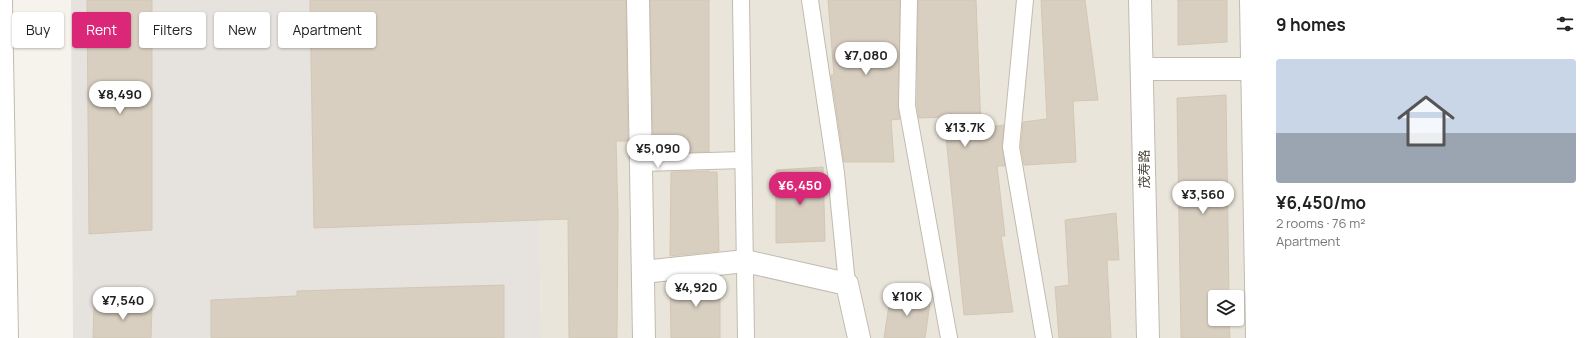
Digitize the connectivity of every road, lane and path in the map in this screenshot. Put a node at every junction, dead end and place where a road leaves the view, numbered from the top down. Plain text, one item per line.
1 (1, 0) edge
2 (638, 0) edge
3 (741, 0) edge
4 (810, 0) edge
5 (909, 0) edge
6 (1025, 0) edge
7 (1140, 0) edge
8 (1248, 0) edge
9 (1142, 69) junction
10 (1253, 69) edge
11 (743, 160) junction
12 (641, 163) junction
13 (745, 261) junction
14 (643, 272) junction
15 (847, 284) junction
16 (4, 327) edge
17 (644, 338) edge
18 (746, 338) edge
19 (859, 338) edge
20 (949, 338) edge
21 (1044, 338) edge
22 (1148, 338) edge
23 (1254, 338) edge

1 - 16 street
2 - 12 street
3 - 11 lane
4 - 15 lane
5 - 20 lane
6 - 21 lane
7 - 9 street, 茂寿路
8 - 10 lane
9 - 10 street
9 - 22 street, 茂寿路
10 - 23 lane
11 - 12 lane
11 - 13 lane
12 - 14 street
13 - 14 street
13 - 15 street
13 - 18 lane
14 - 17 street
15 - 19 street

